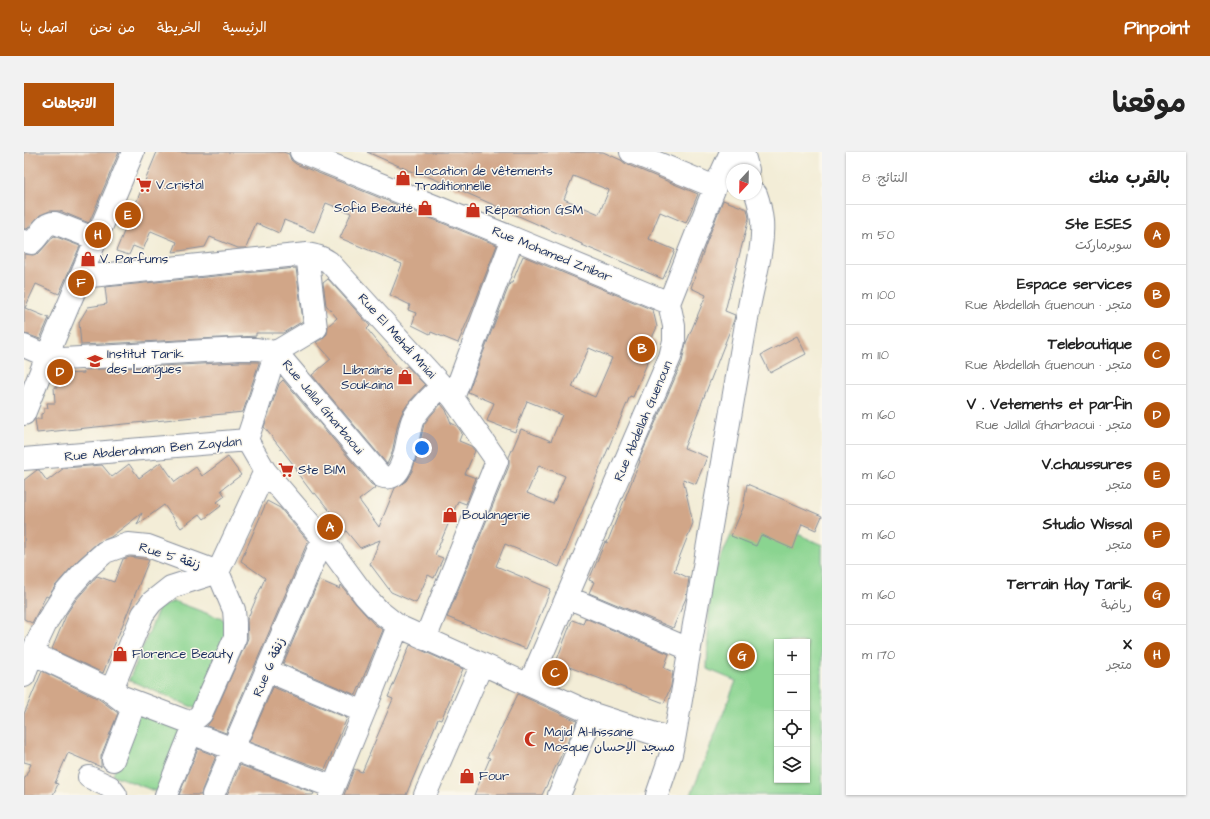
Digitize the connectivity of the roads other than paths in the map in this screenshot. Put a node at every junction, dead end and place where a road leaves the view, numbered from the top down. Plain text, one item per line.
1 (133, 152) edge
2 (301, 152) edge
3 (632, 152) edge
4 (731, 152) edge
5 (742, 152) edge
6 (746, 164) edge
7 (715, 187) junction
8 (758, 200) edge
9 (513, 238) junction
10 (96, 239) junction
11 (24, 241) edge
12 (307, 254) junction
13 (80, 277) junction
14 (669, 303) junction
15 (24, 346) edge
16 (276, 352) junction
17 (46, 358) junction
18 (447, 392) junction
19 (24, 414) edge
20 (247, 440) junction
21 (24, 459) edge
22 (265, 471) junction
23 (324, 539) junction
24 (218, 572) junction
25 (567, 597) junction
26 (398, 626) junction
27 (426, 639) junction
28 (689, 648) junction
29 (32, 654) junction
30 (482, 664) junction
31 (268, 671) junction
32 (24, 676) edge
33 (529, 685) junction
34 (364, 712) junction
35 (593, 714) junction
36 (674, 740) junction
37 (234, 749) junction
38 (113, 760) dead end
39 (89, 777) dead end
40 (331, 791) edge
41 (116, 795) edge
42 (166, 795) edge
43 (213, 795) edge
44 (425, 795) edge
45 (559, 795) edge
46 (657, 795) edge

1 - 10 street
2 - 9 street, Rue Mohamed Znibar
3 - 7 street
4 - 7 street
5 - 6 street
7 - 14 street
8 - 28 street
9 - 14 street, Rue Mohamed Znibar
9 - 18 street
10 - 11 street
10 - 13 street
12 - 13 street, Rue El Mehdi Mniai
12 - 16 street
12 - 18 street, Rue El Mehdi Mniai
13 - 17 street
14 - 25 street, Rue Abdellah Guenoun
15 - 17 street
16 - 17 street, Rue Jallal Gharbaoui
16 - 18 street, Rue Jallal Gharbaoui
16 - 20 street
17 - 19 street
18 - 27 street, Rue El Mehdi Mniai
20 - 21 street, Rue Abderahman Ben Zaydan
20 - 22 street, Rue Abderahman Ben Zaydan
22 - 23 street, Rue Abderahman Ben Zaydan
22 - 24 street
23 - 26 street, Rue Abderahman Ben Zaydan
23 - 31 street, Rue 6 زنقة
24 - 24 street
24 - 29 street, Rue 5 زنقة
25 - 28 street
25 - 33 street, Rue Abdellah Guenoun
26 - 27 street, Rue Abderahman Ben Zaydan
26 - 34 street
27 - 30 street, Rue Abderahman Ben Zaydan
28 - 36 street
29 - 32 street, Rue 5 زنقة
29 - 38 street
30 - 33 street, Rue Abderahman Ben Zaydan
30 - 44 street
31 - 34 street
31 - 37 street, Rue 6 زنقة
33 - 35 street, Rue Abderahman Ben Zaydan
34 - 40 street
35 - 36 street, Rue Abderahman Ben Zaydan
35 - 45 street
36 - 46 street
37 - 40 street
37 - 42 street
37 - 43 street, Rue 6 زنقة
39 - 41 street

